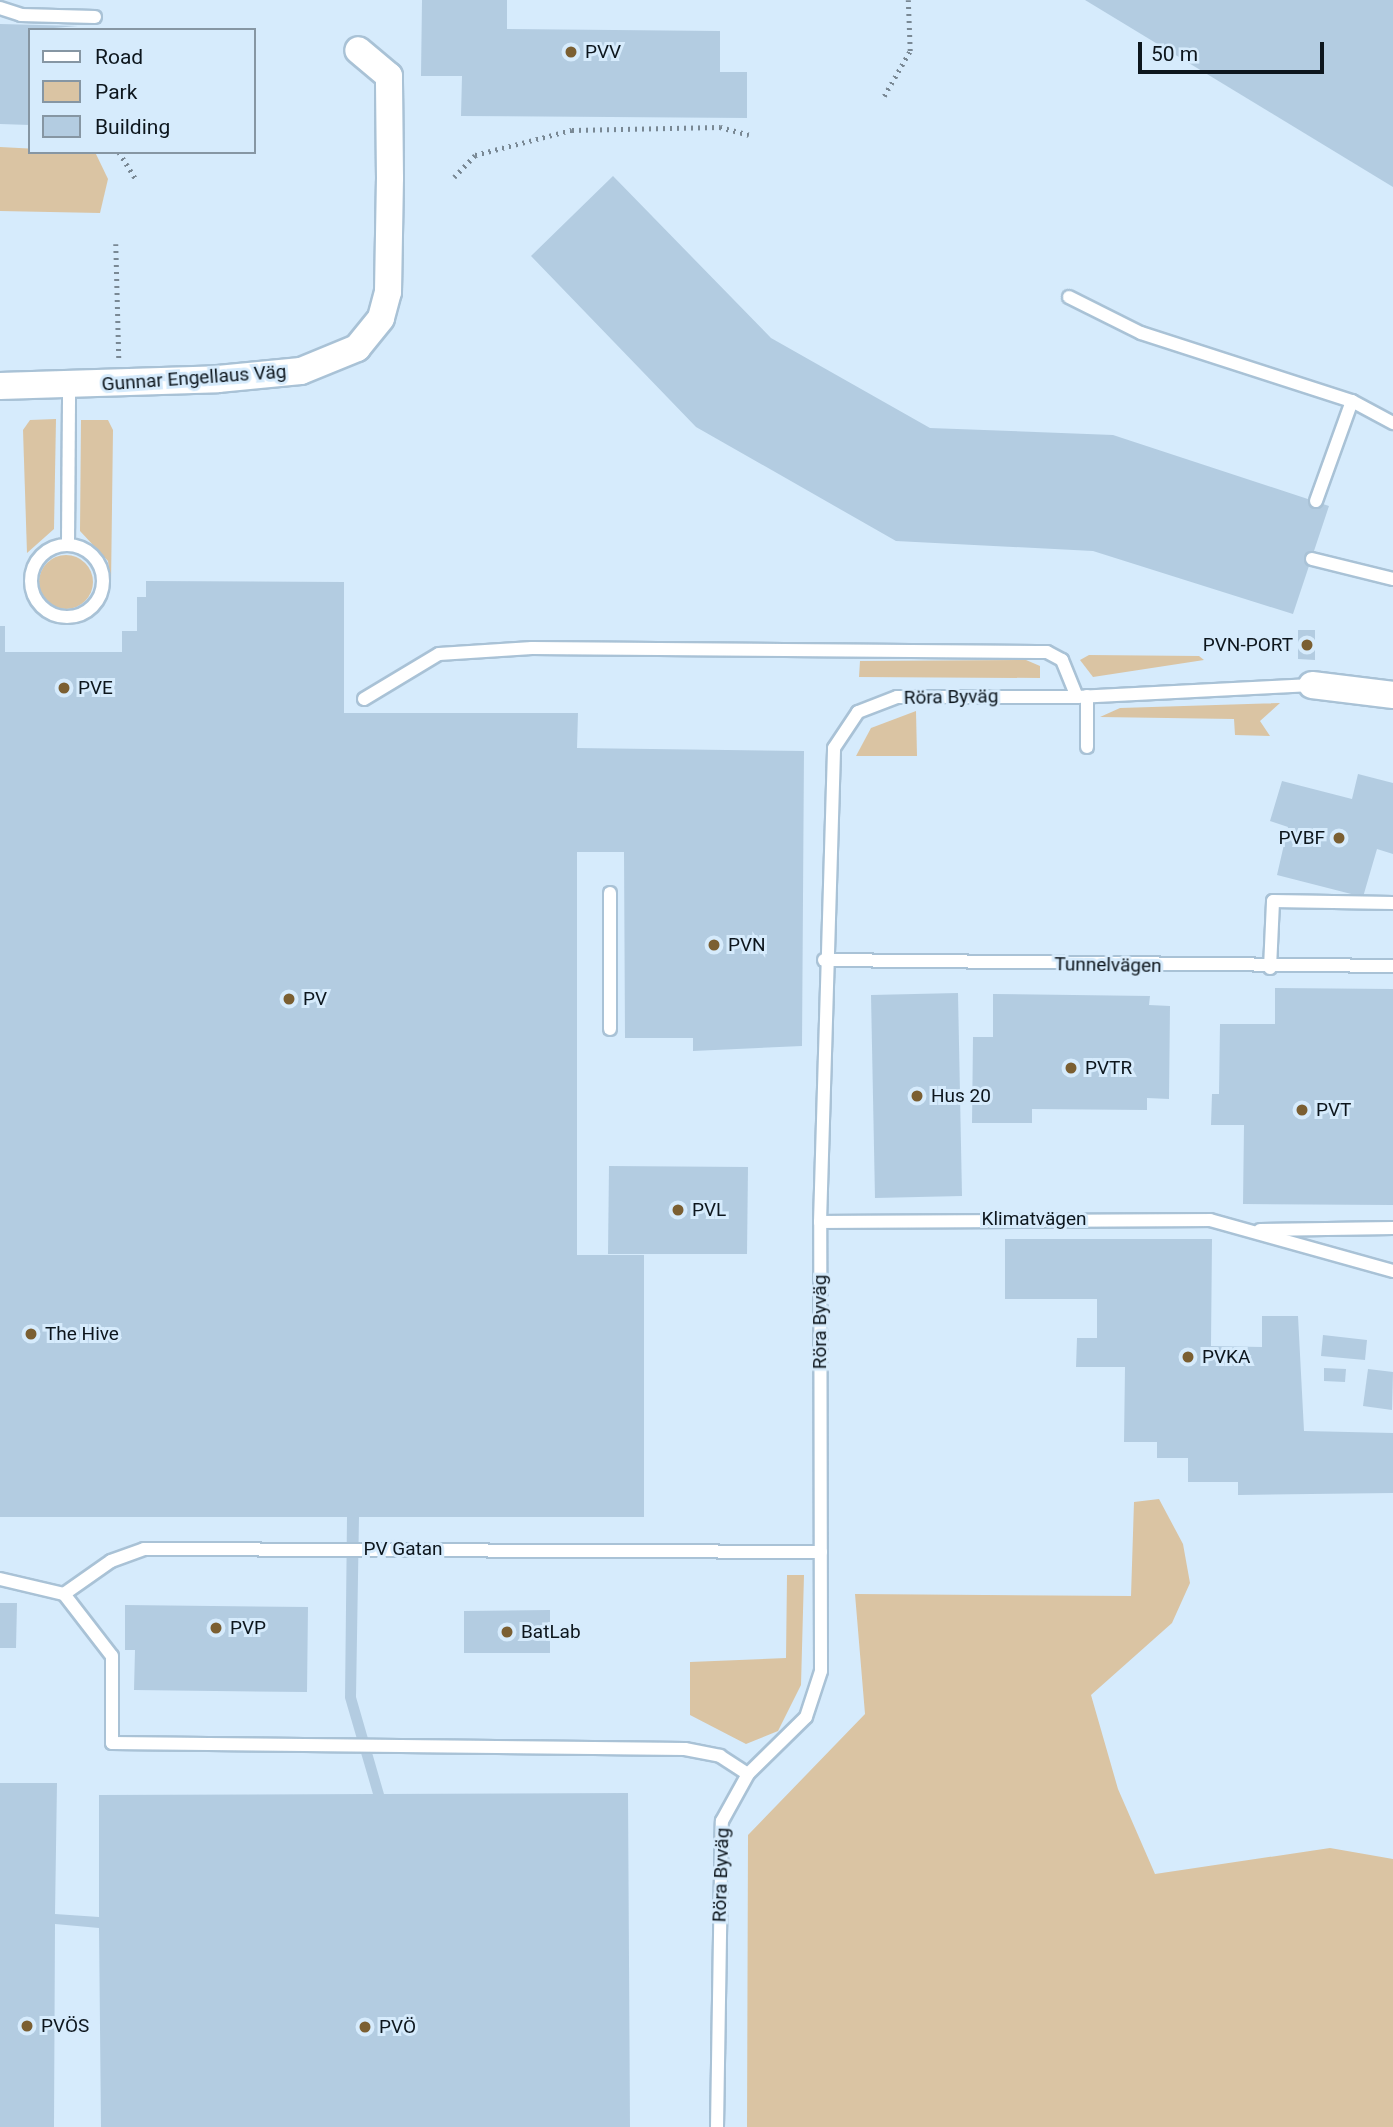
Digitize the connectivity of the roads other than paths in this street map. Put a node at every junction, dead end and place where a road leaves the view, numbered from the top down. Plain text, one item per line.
1 (0, 8) edge
2 (95, 18) dead end
3 (358, 50) dead end
4 (1069, 297) dead end
5 (0, 386) edge
6 (69, 386) junction
7 (1352, 401) junction
8 (1393, 424) edge
9 (1316, 501) dead end
10 (68, 544) junction
11 (1312, 559) dead end
12 (1393, 579) edge
13 (1312, 685) joint
14 (1393, 695) edge
15 (1082, 696) junction
16 (365, 699) dead end
17 (1087, 747) dead end
18 (610, 893) dead end
19 (1393, 903) edge
20 (824, 960) junction
21 (1393, 966) edge
22 (1270, 968) junction
23 (610, 1030) dead end
24 (820, 1222) junction
25 (1393, 1228) edge
26 (1248, 1230) junction
27 (1393, 1271) edge
28 (821, 1552) junction
29 (0, 1579) edge
30 (64, 1594) junction
31 (748, 1774) junction
32 (717, 2127) edge

1 - 2 lane
3 - 6 street, Gunnar Engellaus Väg
4 - 7 lane
5 - 6 street, Gunnar Engellaus Väg
6 - 10 lane
7 - 8 lane
7 - 9 lane
10 - 10 lane
11 - 12 lane
13 - 14 street
13 - 15 lane, Röra Byväg
15 - 16 lane
15 - 17 lane
15 - 20 lane, Röra Byväg
18 - 23 lane
19 - 22 lane
20 - 22 lane, Tunnelvägen
20 - 24 lane, Röra Byväg
21 - 22 lane, Tunnelvägen
24 - 26 lane, Klimatvägen
24 - 28 lane, Röra Byväg
25 - 26 lane, Klimatvägen
26 - 27 lane, Klimatvägen
28 - 30 lane, PV Gatan
28 - 31 lane, Röra Byväg
29 - 30 lane
30 - 31 lane
31 - 32 lane, Röra Byväg

